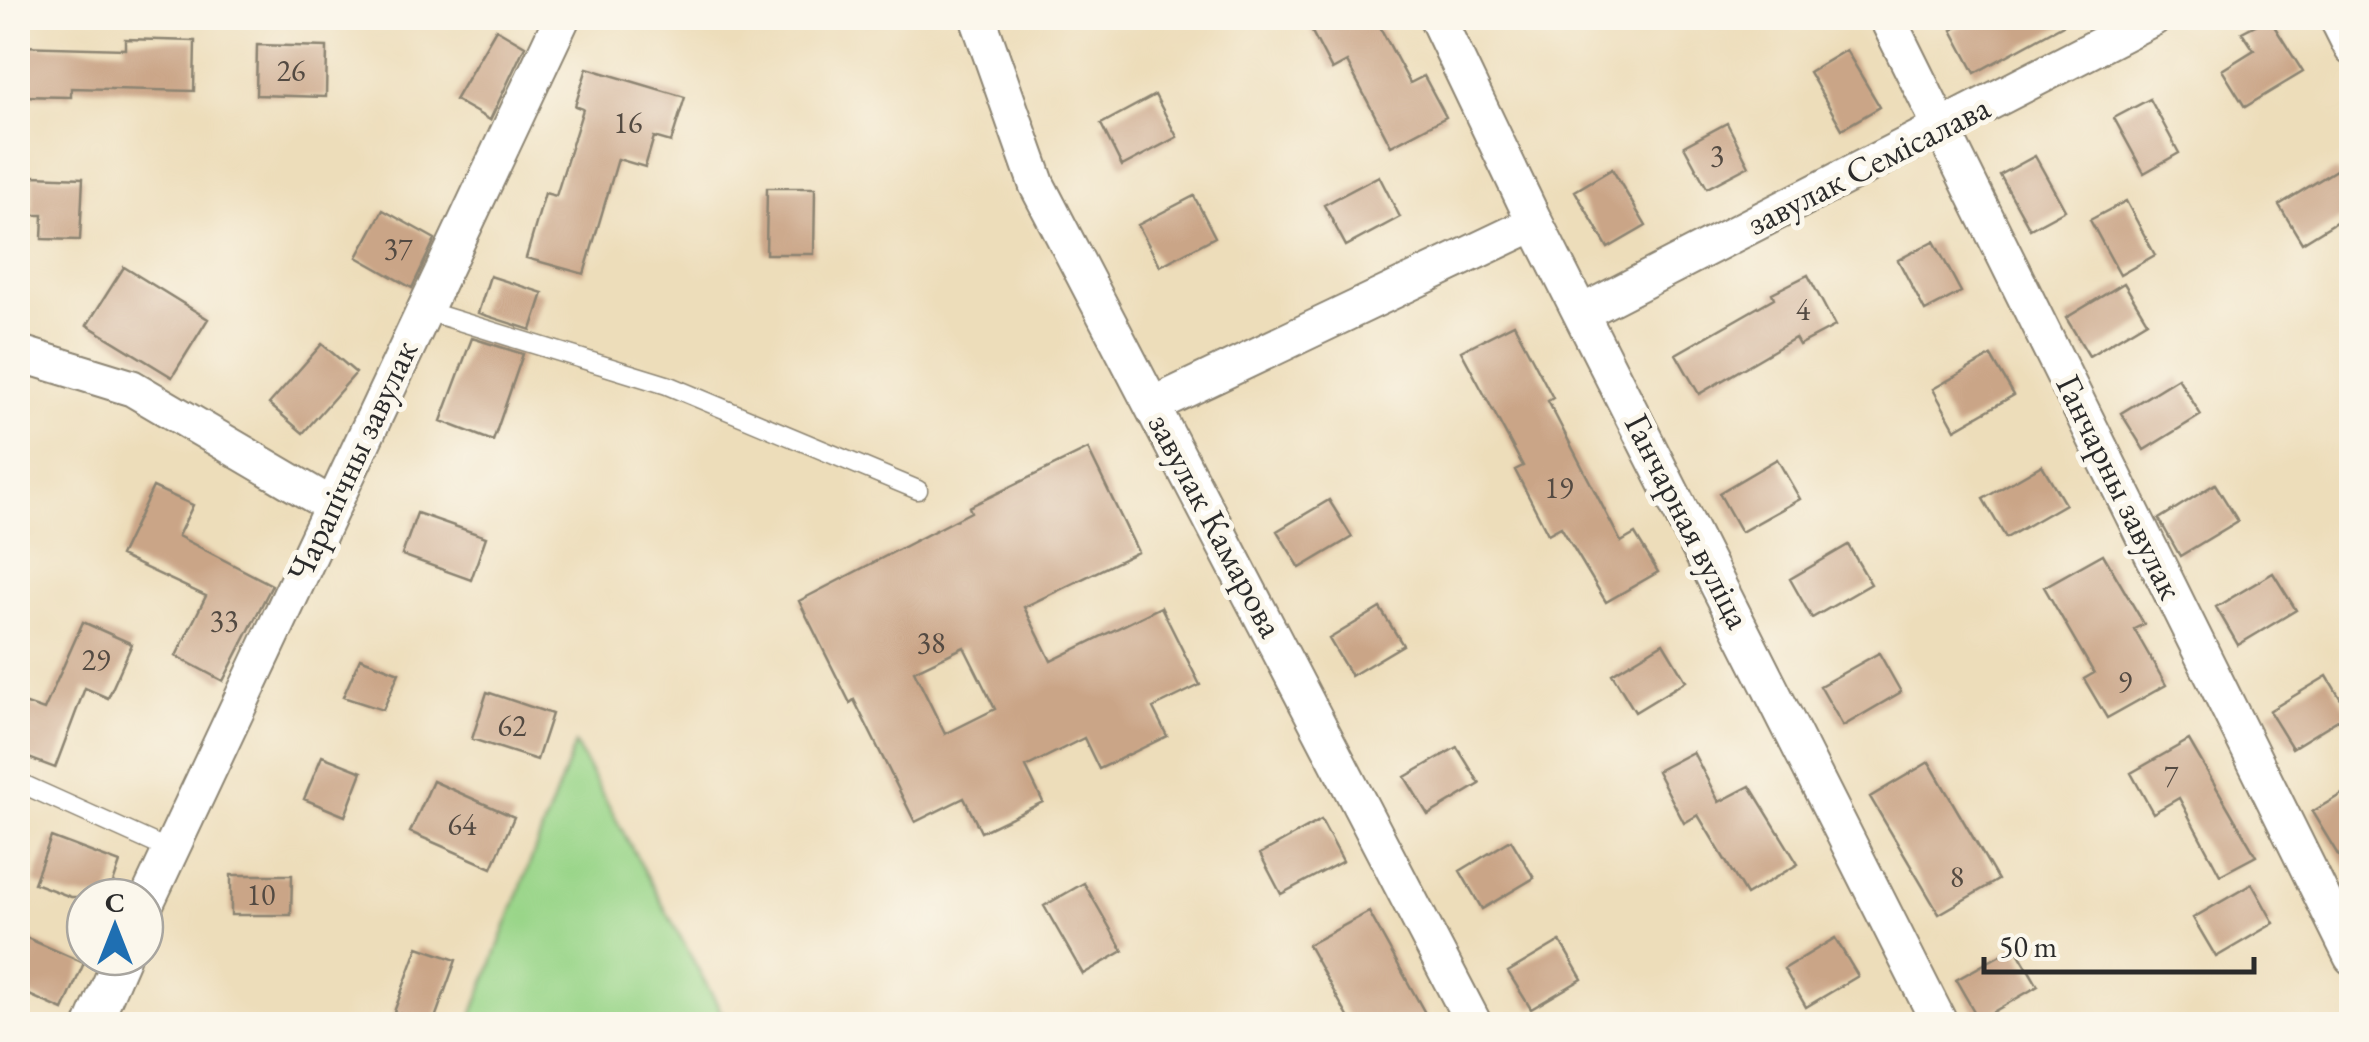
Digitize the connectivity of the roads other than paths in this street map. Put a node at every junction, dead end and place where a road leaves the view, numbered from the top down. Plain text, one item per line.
1 (562, 18) edge
2 (978, 18) edge
3 (1437, 18) edge
4 (1887, 18) edge
5 (2153, 18) edge
6 (2336, 18) edge
7 (2352, 48) edge
8 (1942, 127) junction
9 (1535, 224) junction
10 (423, 310) junction
11 (1583, 312) junction
12 (18, 353) edge
13 (1153, 405) junction
14 (918, 490) dead end
15 (331, 505) junction
16 (18, 782) edge
17 (170, 850) junction
18 (158, 877) edge
19 (2352, 958) edge
20 (113, 977) edge
21 (92, 1024) edge
22 (1474, 1024) edge
23 (1940, 1024) edge

1 - 10 street, Чарапічны завулак
2 - 13 street, завулак Камарова
3 - 9 street, Ганчарная вуліца
4 - 8 street, Ганчарны завулак
5 - 8 street, завулак Семісалава
6 - 7 street
8 - 11 street, завулак Семісалава
8 - 19 street, Ганчарны завулак
9 - 11 street, Ганчарная вуліца
9 - 13 street
10 - 14 lane
10 - 15 street, Чарапічны завулак
11 - 23 street, Ганчарная вуліца
12 - 15 street
13 - 22 street, завулак Камарова
15 - 17 street, Чарапічны завулак
16 - 17 lane
17 - 18 street, Чарапічны завулак
20 - 21 street

